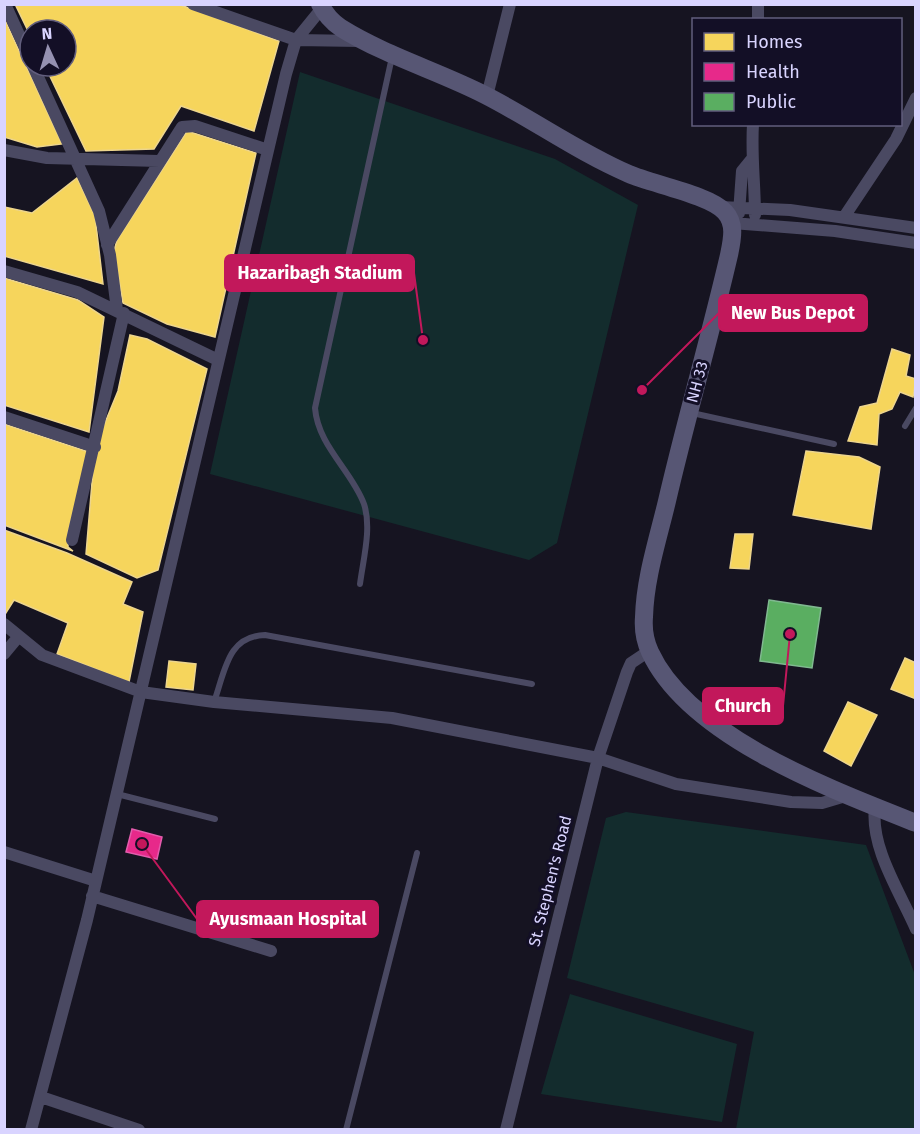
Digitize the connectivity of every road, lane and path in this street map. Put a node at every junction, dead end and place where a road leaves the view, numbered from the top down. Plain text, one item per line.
1 (5, 4) edge
2 (193, 4) edge
3 (510, 4) edge
4 (321, 6) edge
5 (18, 33) edge
6 (296, 40) junction
7 (364, 41) junction
8 (392, 53) junction
9 (38, 78) edge
10 (487, 96) junction
11 (915, 98) edge
12 (902, 123) edge
13 (753, 126) edge
14 (901, 126) edge
15 (4, 150) edge
16 (268, 150) junction
17 (76, 160) junction
18 (751, 160) junction
19 (159, 161) junction
20 (755, 208) junction
21 (844, 217) junction
22 (737, 218) junction
23 (755, 225) junction
24 (915, 228) edge
25 (915, 243) edge
26 (107, 245) junction
27 (4, 271) edge
28 (121, 311) junction
29 (218, 360) junction
30 (915, 408) edge
31 (689, 412) junction
32 (4, 417) edge
33 (906, 426) dead end
34 (834, 444) dead end
35 (94, 447) junction
36 (72, 540) dead end
37 (360, 584) dead end
38 (4, 624) edge
39 (19, 636) junction
40 (649, 651) junction
41 (4, 654) edge
42 (532, 684) dead end
43 (141, 692) junction
44 (214, 702) junction
45 (598, 758) junction
46 (117, 794) junction
47 (850, 795) junction
48 (876, 807) junction
49 (215, 819) dead end
50 (915, 823) edge
51 (4, 852) edge
52 (417, 853) dead end
53 (96, 881) junction
54 (92, 896) junction
55 (915, 929) edge
56 (271, 951) dead end
57 (41, 1097) junction
58 (31, 1130) edge
59 (139, 1130) edge
60 (346, 1130) edge
61 (506, 1130) edge

1 - 5 street
2 - 6 street
3 - 10 street
4 - 6 street
4 - 7 main road
6 - 7 street
6 - 16 street
7 - 8 main road
8 - 10 main road
8 - 37 lane
9 - 17 street
10 - 22 main road
11 - 12 street
13 - 18 street
14 - 21 street
15 - 17 street
16 - 19 street
16 - 29 street
17 - 19 street
17 - 26 street
18 - 20 street
18 - 22 street
19 - 26 street
20 - 21 street
20 - 22 street
20 - 23 street
21 - 24 street
22 - 23 street
22 - 31 main road, NH 33
23 - 25 street
26 - 28 street
27 - 28 street
28 - 29 street
28 - 35 street
29 - 43 street
30 - 33 lane
31 - 34 lane
31 - 40 main road, NH 33
32 - 35 street
35 - 36 street
38 - 39 street
39 - 41 street
39 - 43 street
40 - 45 street, St. Stephen's Road
40 - 47 main road, NH 33
42 - 44 lane
43 - 44 street
43 - 46 street
44 - 45 street
45 - 47 street
45 - 61 street, St. Stephen's Road
46 - 49 lane
46 - 53 street
47 - 48 main road, NH 33
48 - 50 main road, NH 33
48 - 55 street
51 - 53 street
52 - 60 lane
53 - 54 street
54 - 56 street
54 - 57 street
57 - 58 street
57 - 59 street

